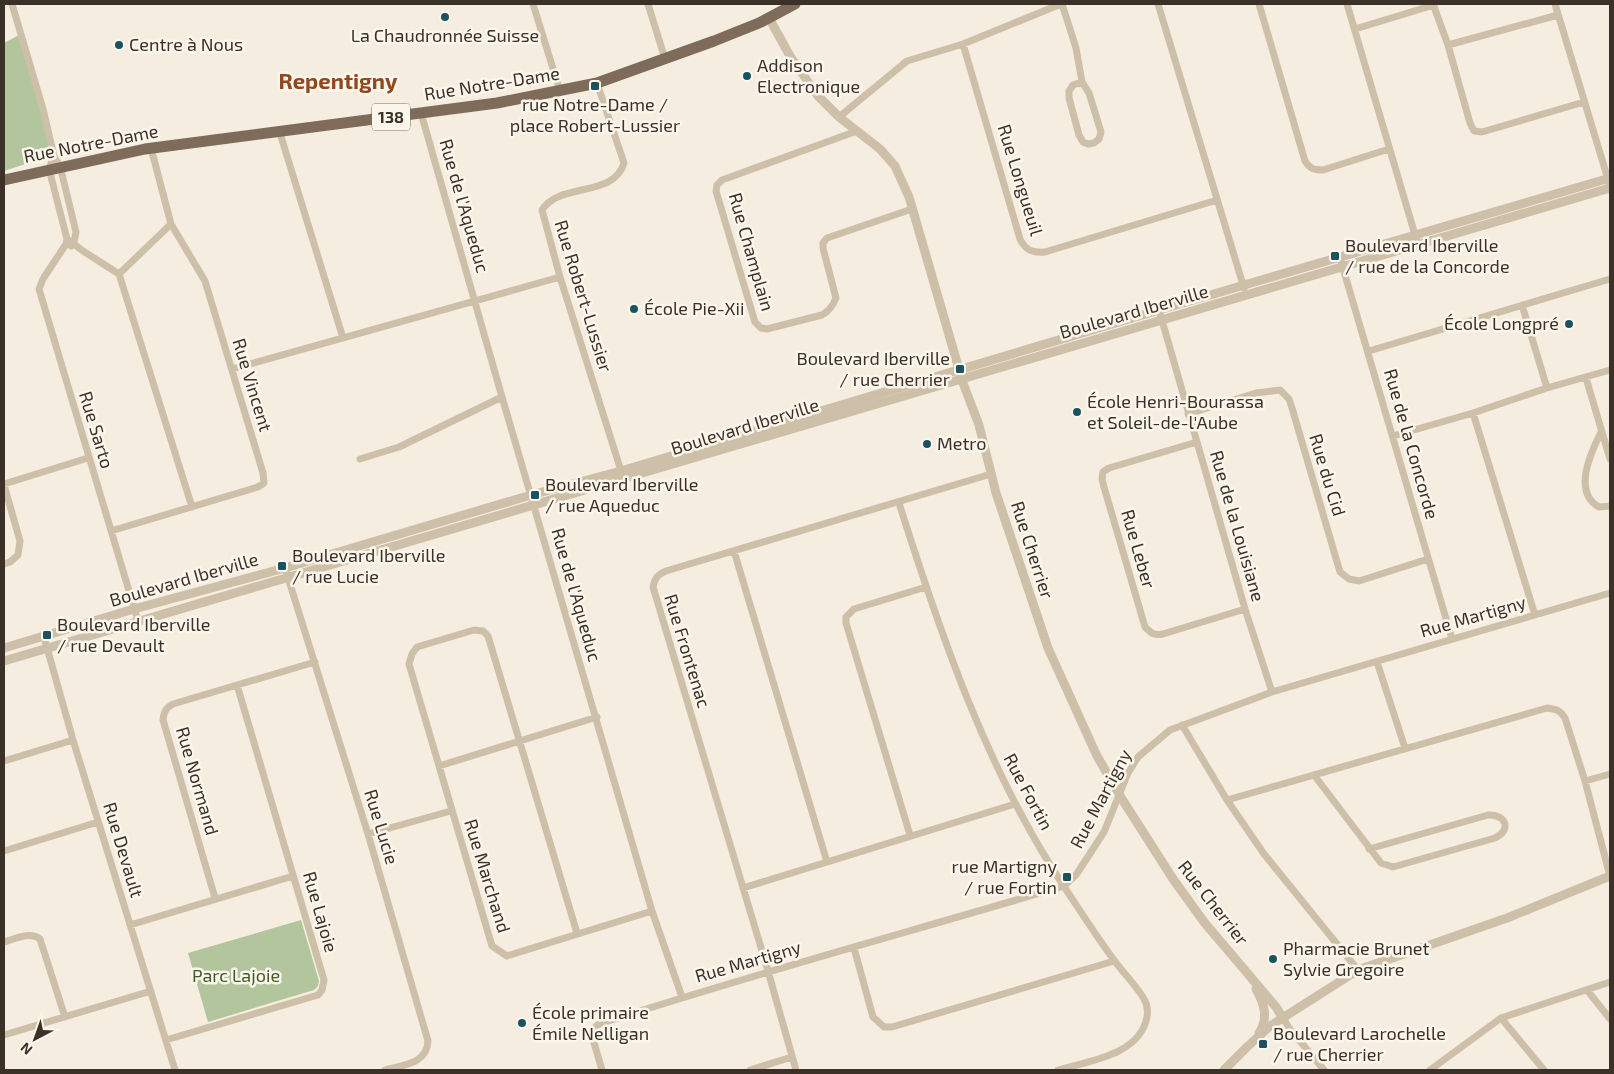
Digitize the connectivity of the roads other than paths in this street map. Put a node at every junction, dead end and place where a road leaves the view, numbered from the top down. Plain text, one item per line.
1 (12, 4) edge
2 (533, 4) edge
3 (648, 4) edge
4 (795, 4) edge
5 (1061, 4) edge
6 (1158, 4) edge
7 (1259, 4) edge
8 (1347, 4) edge
9 (1555, 4) edge
10 (1434, 5) edge
11 (1558, 15) junction
12 (769, 18) junction
13 (1355, 29) junction
14 (963, 44) junction
15 (1448, 46) junction
16 (665, 60) junction
17 (1082, 82) junction
18 (597, 83) junction
19 (560, 91) junction
20 (1584, 102) junction
21 (422, 113) junction
22 (839, 117) junction
23 (279, 130) junction
24 (857, 131) junction
25 (151, 148) junction
26 (1389, 150) junction
27 (55, 164) junction
28 (4, 180) edge
29 (1610, 183) edge
30 (1217, 200) junction
31 (912, 209) junction
32 (171, 224) junction
33 (1416, 240) junction
34 (70, 241) junction
35 (1340, 258) junction
36 (1343, 268) junction
37 (119, 274) junction
38 (560, 277) junction
39 (1610, 280) edge
40 (1243, 286) junction
41 (1247, 296) junction
42 (476, 300) junction
43 (1522, 306) junction
44 (1159, 310) junction
45 (1162, 321) junction
46 (343, 338) junction
47 (1369, 351) junction
48 (232, 369) junction
49 (1610, 370) edge
50 (961, 375) junction
51 (1586, 378) junction
52 (1547, 388) junction
53 (502, 397) junction
54 (1474, 412) junction
55 (1188, 414) junction
56 (1601, 432) junction
57 (1393, 436) junction
58 (1197, 442) junction
59 (88, 458) junction
60 (360, 459) dead end
61 (1610, 459) edge
62 (991, 474) junction
63 (622, 475) junction
64 (4, 485) edge
65 (531, 495) junction
66 (899, 503) junction
67 (534, 506) junction
68 (1610, 506) edge
69 (192, 507) junction
70 (110, 531) junction
71 (734, 551) junction
72 (1428, 559) junction
73 (4, 564) edge
74 (285, 568) junction
75 (288, 578) junction
76 (926, 587) junction
77 (1610, 593) edge
78 (1245, 608) junction
79 (134, 610) junction
80 (1535, 615) junction
81 (138, 621) junction
82 (44, 637) junction
83 (1452, 639) junction
84 (4, 648) edge
85 (48, 648) junction
86 (4, 661) edge
87 (315, 662) junction
88 (1377, 662) junction
89 (237, 685) junction
90 (1272, 692) junction
91 (596, 717) junction
92 (1182, 725) junction
93 (73, 740) junction
94 (520, 740) junction
95 (1404, 748) junction
96 (4, 761) edge
97 (439, 766) junction
98 (1610, 774) edge
99 (1314, 775) junction
100 (1585, 781) junction
101 (1119, 795) junction
102 (1227, 800) junction
103 (1015, 804) junction
104 (451, 810) junction
105 (98, 822) junction
106 (368, 834) junction
107 (910, 835) junction
108 (1369, 849) junction
109 (4, 851) edge
110 (827, 862) junction
111 (294, 876) junction
112 (1610, 876) edge
113 (1064, 886) junction
114 (743, 888) junction
115 (215, 898) junction
116 (652, 911) junction
117 (130, 924) junction
118 (577, 933) junction
119 (4, 942) edge
120 (854, 948) junction
121 (1114, 961) junction
122 (1240, 964) junction
123 (1358, 970) junction
124 (768, 971) junction
125 (1610, 982) edge
126 (151, 990) junction
127 (1587, 990) junction
128 (682, 997) junction
129 (65, 1017) junction
130 (1283, 1018) junction
131 (1500, 1018) junction
132 (1610, 1019) edge
133 (4, 1035) edge
134 (166, 1040) junction
135 (1247, 1046) junction
136 (792, 1057) junction
137 (1078, 1067) edge
138 (1432, 1069) edge
139 (175, 1070) edge
140 (385, 1070) edge
141 (602, 1070) edge
142 (750, 1070) edge
143 (796, 1070) edge
144 (1058, 1070) edge
145 (1224, 1070) edge
146 (1324, 1070) edge
147 (1544, 1070) edge

1 - 27 street
2 - 19 street
3 - 16 street
4 - 12 main road, Rue Notre-Dame / 138
5 - 14 street
5 - 17 street
6 - 30 street
7 - 26 street
8 - 13 street
9 - 11 street
10 - 13 street
10 - 15 street
11 - 15 street
11 - 20 street
12 - 16 main road, Rue Notre-Dame / 138
12 - 22 street, Rue Cherrier
13 - 26 street
14 - 22 street
14 - 30 street, Rue Longueuil
15 - 20 street
16 - 18 main road, Rue Notre-Dame / 138
17 - 17 street
18 - 19 main road, Rue Notre-Dame / 138
18 - 38 street, Rue Robert-Lussier
19 - 21 main road, Rue Notre-Dame / 138
20 - 29 street
21 - 23 main road, Rue Notre-Dame / 138
21 - 42 street, Rue de l'Aqueduc
22 - 24 street, Rue Cherrier
23 - 25 main road, Rue Notre-Dame / 138
23 - 46 street
24 - 31 street, Rue Cherrier
24 - 31 street, Rue Champlain
25 - 27 main road, Rue Notre-Dame / 138
25 - 32 street, Rue Vincent
26 - 33 street
27 - 28 main road, Rue Notre-Dame / 138
27 - 34 street
27 - 34 street
29 - 33 street, Boulevard Iberville
30 - 40 street
31 - 50 street, Rue Cherrier
32 - 37 street
32 - 48 street, Rue Vincent
33 - 35 street, Boulevard Iberville
33 - 36 street, Boulevard Iberville
34 - 37 street
34 - 59 street, Rue Sarto
35 - 36 street, Rue de la Concorde
35 - 40 street, Boulevard Iberville
36 - 41 street, Boulevard Iberville
36 - 47 street, Rue de la Concorde
37 - 69 street
38 - 42 street
38 - 63 street, Rue Robert-Lussier
39 - 43 street
40 - 41 street
40 - 44 street, Boulevard Iberville
41 - 45 street, Boulevard Iberville
42 - 46 street
42 - 53 street, Rue de l'Aqueduc
43 - 47 street
43 - 52 street
44 - 45 street, Rue de la Louisiane
44 - 50 street, Boulevard Iberville
45 - 50 street, Boulevard Iberville
45 - 55 street, Rue de la Louisiane
46 - 48 street
47 - 57 street, Rue de la Concorde
48 - 69 street, Rue Vincent
49 - 51 street
50 - 62 street, Rue Cherrier
50 - 63 street, Boulevard Iberville
51 - 52 street
51 - 56 street
52 - 54 street
53 - 60 street
53 - 65 street, Rue de l'Aqueduc
54 - 57 street
54 - 80 street
55 - 58 street, Rue de la Louisiane
55 - 72 street, Rue du Cid
56 - 61 street
56 - 68 street
57 - 72 street, Rue de la Concorde
58 - 78 street, Rue de la Louisiane
58 - 78 street, Rue Leber
59 - 64 street
59 - 70 street, Rue Sarto
62 - 66 street, Rue Frontenac
62 - 101 street, Rue Cherrier
63 - 65 street, Boulevard Iberville
63 - 67 street, Boulevard Iberville
64 - 73 street
65 - 67 street, Rue de l'Aqueduc
65 - 74 street, Boulevard Iberville
66 - 71 street, Rue Frontenac
66 - 76 street, Rue Fortin
67 - 75 street, Boulevard Iberville
67 - 91 street, Rue de l'Aqueduc
69 - 70 street, Rue Vincent
70 - 79 street, Rue Sarto
71 - 110 street
71 - 114 street, Rue Frontenac
72 - 83 street, Rue de la Concorde
74 - 75 street, Rue Lucie
74 - 79 street, Boulevard Iberville
75 - 81 street, Boulevard Iberville
75 - 87 street, Rue Lucie
76 - 103 street, Rue Fortin
76 - 107 street
77 - 80 street, Rue Martigny
78 - 90 street, Rue de la Louisiane
79 - 81 street, Rue Sarto
79 - 82 street, Boulevard Iberville
80 - 83 street, Rue Martigny
81 - 85 street, Boulevard Iberville
82 - 84 street, Boulevard Iberville
82 - 85 street, Rue Devault
83 - 88 street, Rue Martigny
85 - 86 street, Boulevard Iberville
85 - 93 street, Rue Devault
87 - 89 street, Rue Normand
87 - 106 street, Rue Lucie
88 - 90 street, Rue Martigny
88 - 95 street
89 - 111 street, Rue Lajoie
89 - 115 street, Rue Normand
90 - 92 street, Rue Martigny
91 - 94 street
91 - 116 street, Rue de l'Aqueduc
92 - 101 street, Rue Martigny
92 - 102 street
93 - 96 street
93 - 105 street, Rue Devault
94 - 97 street
94 - 97 street, Rue Marchand
94 - 118 street
95 - 99 street
95 - 100 street
97 - 104 street, Rue Marchand
98 - 100 street
99 - 102 street
99 - 108 street
100 - 112 street
101 - 113 street, Rue Martigny
101 - 122 street, Rue Cherrier
102 - 123 street
103 - 107 street
103 - 113 street, Rue Fortin
104 - 106 street
104 - 118 street, Rue Marchand
105 - 109 street
105 - 117 street, Rue Devault
106 - 140 street, Rue Lucie
107 - 110 street
108 - 108 street
110 - 114 street
111 - 115 street
111 - 134 street, Rue Lajoie
112 - 123 street
113 - 120 street, Rue Martigny
113 - 121 street, Rue Fortin
114 - 124 street, Rue Frontenac
115 - 117 street
116 - 118 street, Rue Marchand
116 - 128 street, Rue de l'Aqueduc
117 - 126 street, Rue Devault
119 - 129 street
120 - 121 street
120 - 124 street, Rue Martigny
121 - 137 street, Rue Fortin
122 - 130 street, Rue Cherrier
122 - 135 street
123 - 130 street
124 - 128 street, Rue Martigny
124 - 136 street, Rue Frontenac
125 - 127 street
126 - 129 street
126 - 134 street, Rue Devault
127 - 131 street
127 - 132 street
128 - 141 street, Rue Martigny
129 - 133 street
130 - 135 street
130 - 146 street, Rue Cherrier
131 - 138 street
131 - 147 street
134 - 139 street, Rue Devault
135 - 145 street
136 - 142 street
136 - 143 street, Rue Frontenac
137 - 144 street, Rue Fortin

